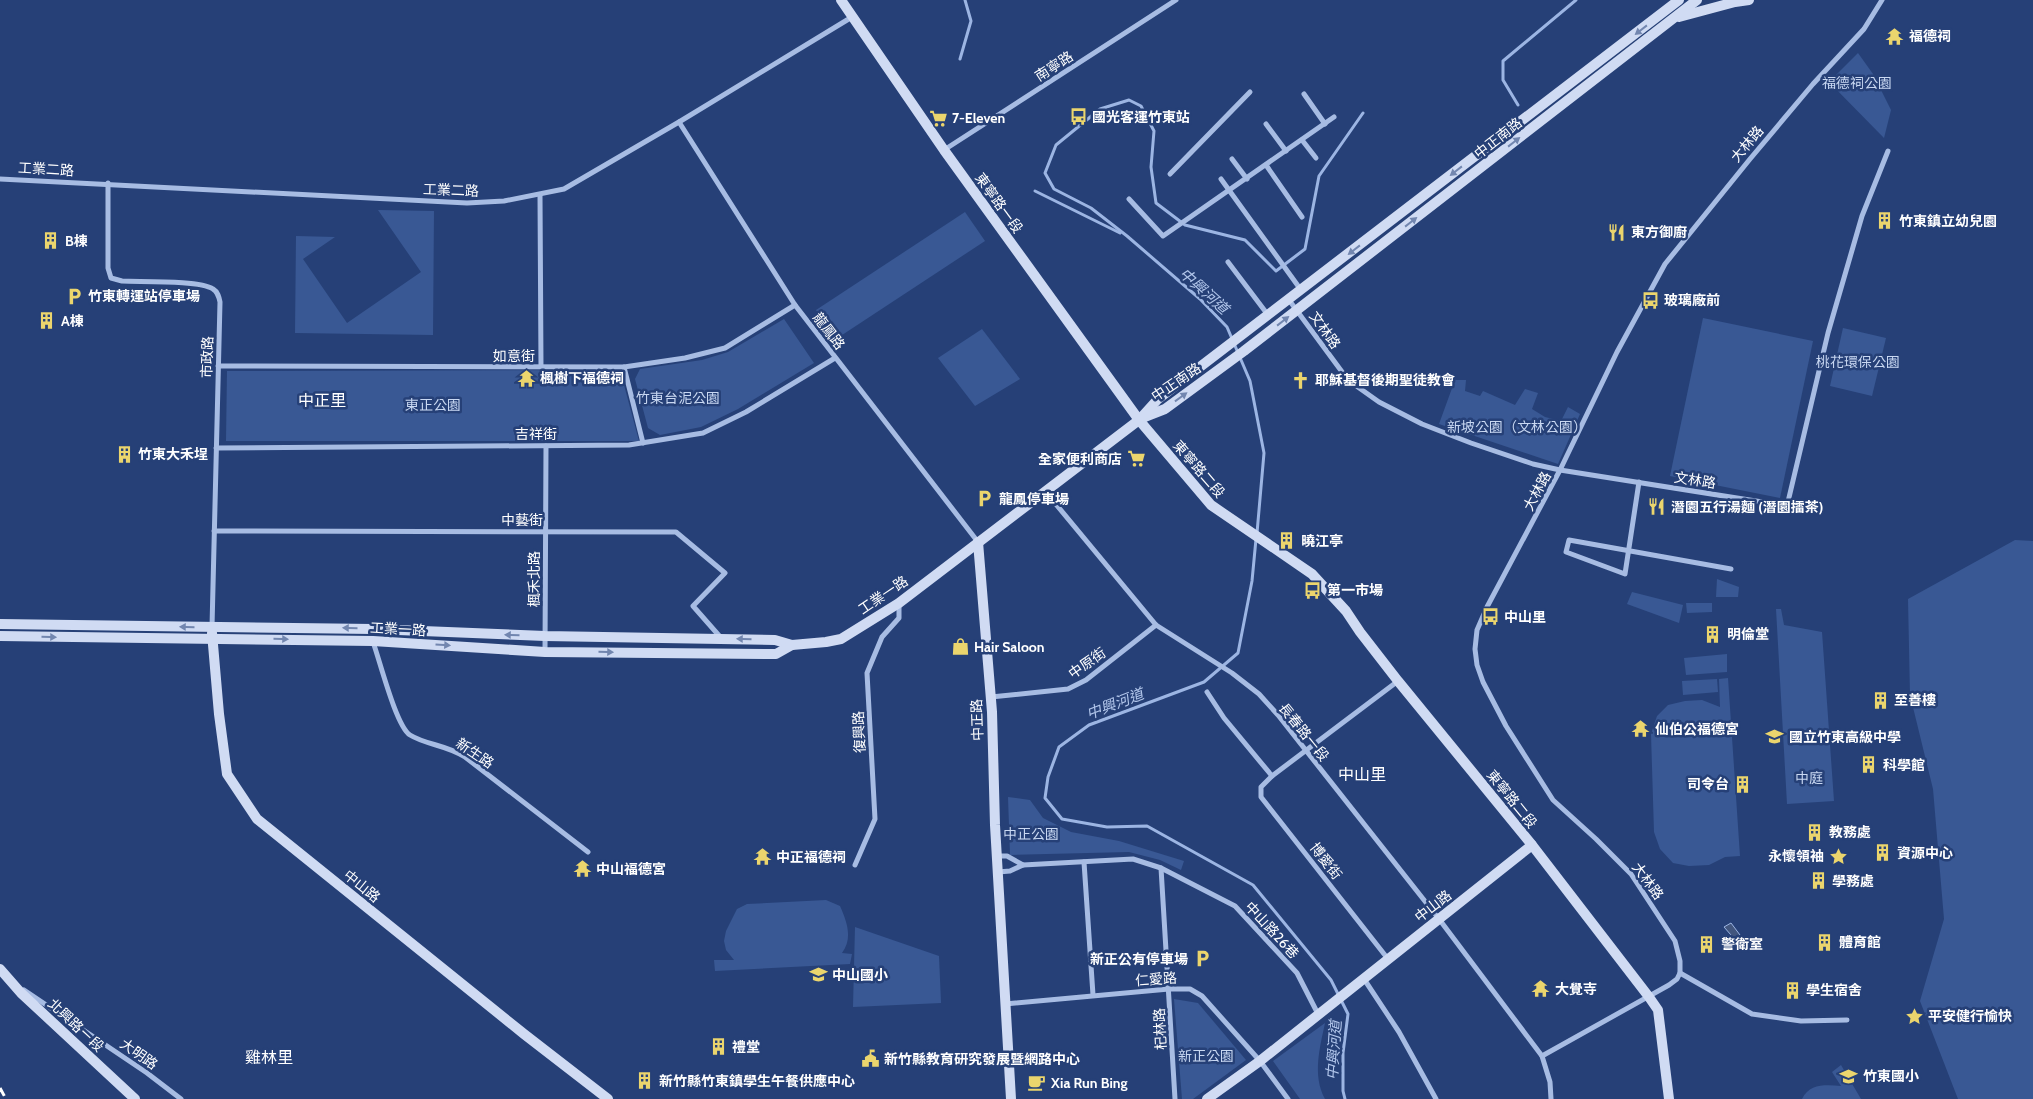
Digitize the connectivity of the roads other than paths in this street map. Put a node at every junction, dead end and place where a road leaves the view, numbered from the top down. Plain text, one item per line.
1 (842, 0) edge
2 (1176, 0) edge
3 (1679, 0) edge
4 (1697, 0) edge
5 (1749, 0) edge
6 (1882, 0) edge
7 (852, 17) junction
8 (1674, 19) junction
9 (1250, 92) dead end
10 (1304, 94) dead end
11 (1334, 118) dead end
12 (678, 122) junction
13 (1266, 124) dead end
14 (1325, 124) junction
15 (1302, 140) junction
16 (944, 150) junction
17 (1286, 151) junction
18 (1888, 151) dead end
19 (1316, 158) dead end
20 (1232, 159) dead end
21 (1266, 165) junction
22 (1170, 174) dead end
23 (0, 179) edge
24 (1221, 179) dead end
25 (1247, 179) junction
26 (108, 184) junction
27 (1230, 191) junction
28 (540, 195) junction
29 (1129, 199) dead end
30 (1302, 217) dead end
31 (1228, 262) dead end
32 (1301, 291) junction
33 (1289, 300) junction
34 (795, 305) junction
35 (1297, 310) junction
36 (1269, 316) junction
37 (835, 358) junction
38 (218, 366) junction
39 (624, 366) junction
40 (541, 367) junction
41 (1139, 420) junction
42 (643, 443) junction
43 (546, 446) junction
44 (216, 448) junction
45 (1560, 470) junction
46 (1639, 482) junction
47 (1045, 491) junction
48 (214, 530) junction
49 (545, 531) junction
50 (978, 542) junction
51 (1630, 550) junction
52 (1731, 569) dead end
53 (899, 603) junction
54 (0, 624) edge
55 (1156, 625) junction
56 (212, 627) junction
57 (262, 628) junction
58 (373, 629) junction
59 (0, 636) edge
60 (545, 636) junction
61 (212, 638) junction
62 (262, 639) junction
63 (722, 639) junction
64 (373, 641) junction
65 (792, 645) junction
66 (546, 652) junction
67 (1398, 681) junction
68 (1207, 692) dead end
69 (991, 698) junction
70 (1306, 750) junction
71 (1272, 776) junction
72 (1532, 845) junction
73 (588, 852) dead end
74 (997, 856) junction
75 (1084, 862) junction
76 (1023, 864) junction
77 (855, 865) dead end
78 (1161, 868) junction
79 (998, 872) junction
80 (1439, 919) junction
81 (1388, 959) junction
82 (0, 969) edge
83 (1680, 973) junction
84 (1364, 979) junction
85 (9, 980) junction
86 (1169, 989) junction
87 (1093, 995) junction
88 (1649, 997) junction
89 (1004, 1004) junction
90 (1318, 1015) junction
91 (1846, 1020) dead end
92 (1542, 1056) junction
93 (1260, 1061) junction
94 (135, 1099) edge
95 (181, 1099) edge
96 (608, 1099) edge
97 (1011, 1099) edge
98 (1175, 1099) edge
99 (1207, 1099) edge
100 (1288, 1099) edge
101 (1436, 1099) edge
102 (1551, 1099) edge
103 (1669, 1099) edge

1 - 7 street, 東寧路一段
2 - 16 street, 南寧路
3 -> 32 street, 中正南路
4 - 8 street, 中正南路
5 - 8 street
6 - 45 street, 大林路
7 - 12 street, 工業二路
7 - 16 street, 東寧路一段
35 -> 8 street, 中正南路
9 - 22 street
10 - 14 street
11 - 14 street
12 - 28 street, 工業二路
12 - 34 street, 龍鳳路
13 - 17 street
14 - 15 street
15 - 17 street
15 - 19 street
16 - 41 street, 東寧路一段
17 - 21 street
18 - 46 street, 文林路
20 - 25 street
21 - 25 street
21 - 30 street
23 - 26 street, 工業二路
24 - 27 street
25 - 27 street
26 - 28 street, 工業二路
26 - 38 street, 市政路
27 - 29 street
27 - 32 street
28 - 40 street
31 - 36 street
32 - 33 street, 中正南路
33 - 35 street, 文林路
33 - 36 street, 中正南路
34 - 37 street, 龍鳳路
34 - 39 street, 如意街
41 -> 35 street, 中正南路
35 - 45 street, 文林路
36 - 41 street, 中正南路
37 - 42 street, 吉祥街
37 - 50 street, 龍鳳路
38 - 40 street, 如意街
38 - 44 street, 市政路
39 - 40 street, 如意街
39 - 42 street
41 - 47 street
41 - 67 street, 東寧路二段
42 - 43 street, 吉祥街
43 - 44 street, 吉祥街
43 - 49 street, 楓禾北路
44 - 48 street, 市政路
45 - 46 street, 文林路
45 - 83 street, 大林路
46 - 51 street
47 - 50 street
47 - 55 street, 長春路一段
48 - 49 street, 中藝街
48 - 56 street, 市政路
49 - 60 street, 楓禾北路
49 - 63 street, 中藝街
50 - 53 street, 工業一路
50 - 69 street, 中正路
51 - 51 street
51 - 52 street
53 - 65 street, 工業一路
53 - 77 street, 復興路
56 -> 54 street, 工業一路
55 - 69 street, 中原街
55 - 70 street, 長春路一段
56 - 57 street, 工業一路
56 - 61 street, 中山路
58 -> 57 street, 工業一路
57 - 62 street
60 -> 58 street, 工業一路
58 - 64 street, 新生路
59 -> 61 street, 工業一路
60 - 63 street, 工業一路
60 - 66 street, 楓禾北路
61 - 62 street, 工業一路
61 - 96 street, 中山路
62 -> 64 street, 工業一路
65 -> 63 street, 工業一路
64 -> 66 street, 工業一路
64 - 73 street, 新生路
66 -> 65 street, 工業一路
67 - 70 street
67 - 72 street, 東寧路二段
68 - 71 street
69 - 74 street, 中正路
70 - 71 street
70 - 80 street, 長春路一段
71 - 81 street, 博愛街
72 - 80 street, 中山路
72 - 88 street, 東寧路二段
74 - 76 street
74 - 79 street, 中正路
75 - 76 street, 中山路26巷
75 - 78 street, 中山路26巷
75 - 87 street
76 - 79 street
78 - 86 street, 杞林路
78 - 90 street, 中山路26巷
79 - 89 street, 中正路
80 - 81 street, 中山路
80 - 92 street, 長春路一段
81 - 84 street, 中山路
82 - 85 street, 北興路ㄧ段
83 - 88 street
83 - 91 street
84 - 90 street, 中山路
84 - 101 street
85 - 94 street, 北興路ㄧ段
85 - 95 street, 大明路
86 - 87 street, 仁愛路
86 - 93 street, 仁愛路
86 - 98 street, 杞林路
87 - 89 street, 仁愛路
88 - 92 street
88 - 103 street, 東寧路二段
89 - 97 street, 中正路
90 - 93 street
92 - 102 street, 長春路一段
93 - 99 street
93 - 100 street, 仁愛路

